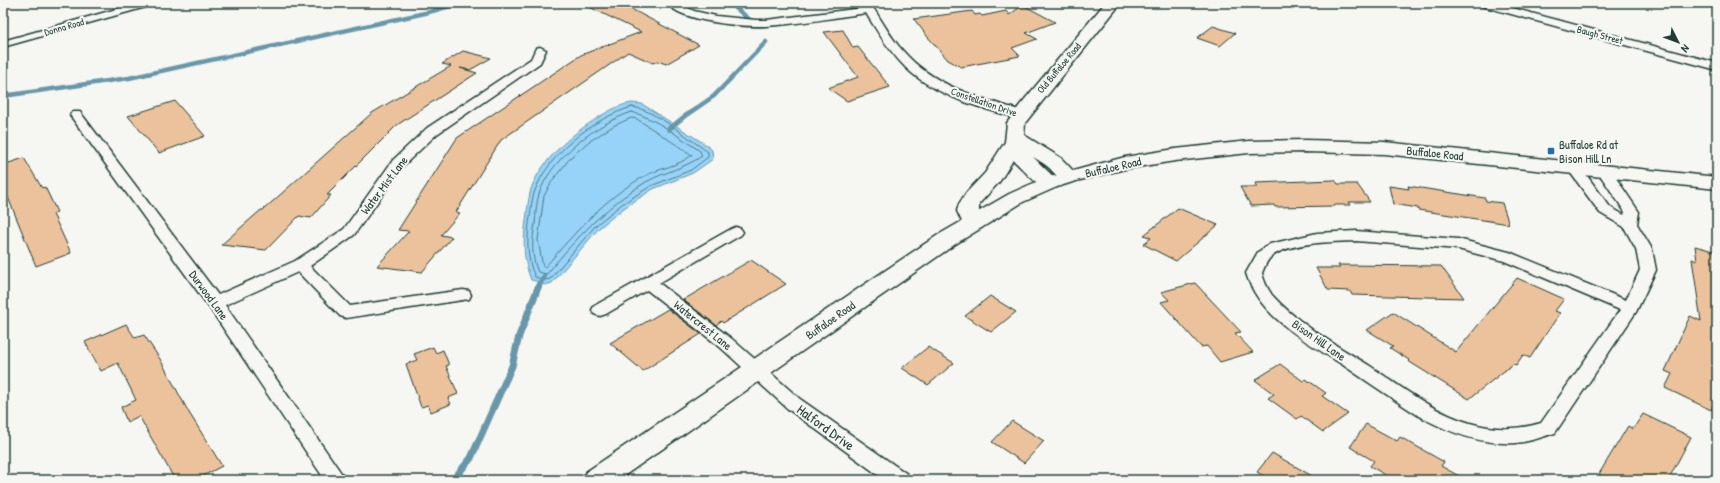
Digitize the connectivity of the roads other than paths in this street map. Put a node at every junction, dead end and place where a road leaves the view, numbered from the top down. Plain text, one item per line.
1 (149, 3) edge
2 (672, 3) edge
3 (1113, 3) edge
4 (1482, 3) edge
5 (867, 6) edge
6 (3, 44) edge
7 (540, 50) dead end
8 (1717, 67) edge
9 (76, 115) dead end
10 (1022, 116) junction
11 (1015, 140) junction
12 (1574, 168) junction
13 (1605, 172) junction
14 (1060, 180) junction
15 (1717, 183) edge
16 (973, 223) junction
17 (1630, 224) junction
18 (736, 232) dead end
19 (300, 265) junction
20 (648, 282) junction
21 (463, 295) dead end
22 (216, 303) junction
23 (1630, 308) junction
24 (600, 310) dead end
25 (756, 371) junction
26 (336, 480) edge
27 (596, 480) edge
28 (900, 480) edge

1 - 6 street, Donna Road
2 - 5 street
3 - 10 main road, Old Buffaloe Road
4 - 8 street, Baugh Street
5 - 10 street, Constellation Drive
7 - 19 street, Water Mist Lane
9 - 22 street, Durwood Lane
10 - 11 main road, Old Buffaloe Road
11 - 14 main road
11 - 16 main road, Old Buffaloe Road
12 - 13 main road, Buffaloe Road
12 - 14 main road, Buffaloe Road
12 - 17 street
13 - 15 main road, Buffaloe Road
13 - 17 street, Bison Hill Lane
14 - 16 main road, Buffaloe Road
16 - 25 main road, Buffaloe Road
17 - 23 street, Bison Hill Lane
18 - 20 street
19 - 21 street
19 - 22 street, Water Mist Lane
20 - 24 street
20 - 25 street, Watercrest Lane
22 - 26 street, Durwood Lane
23 - 23 street, Bison Hill Lane
25 - 27 main road, Buffaloe Road
25 - 28 street, Halford Drive

